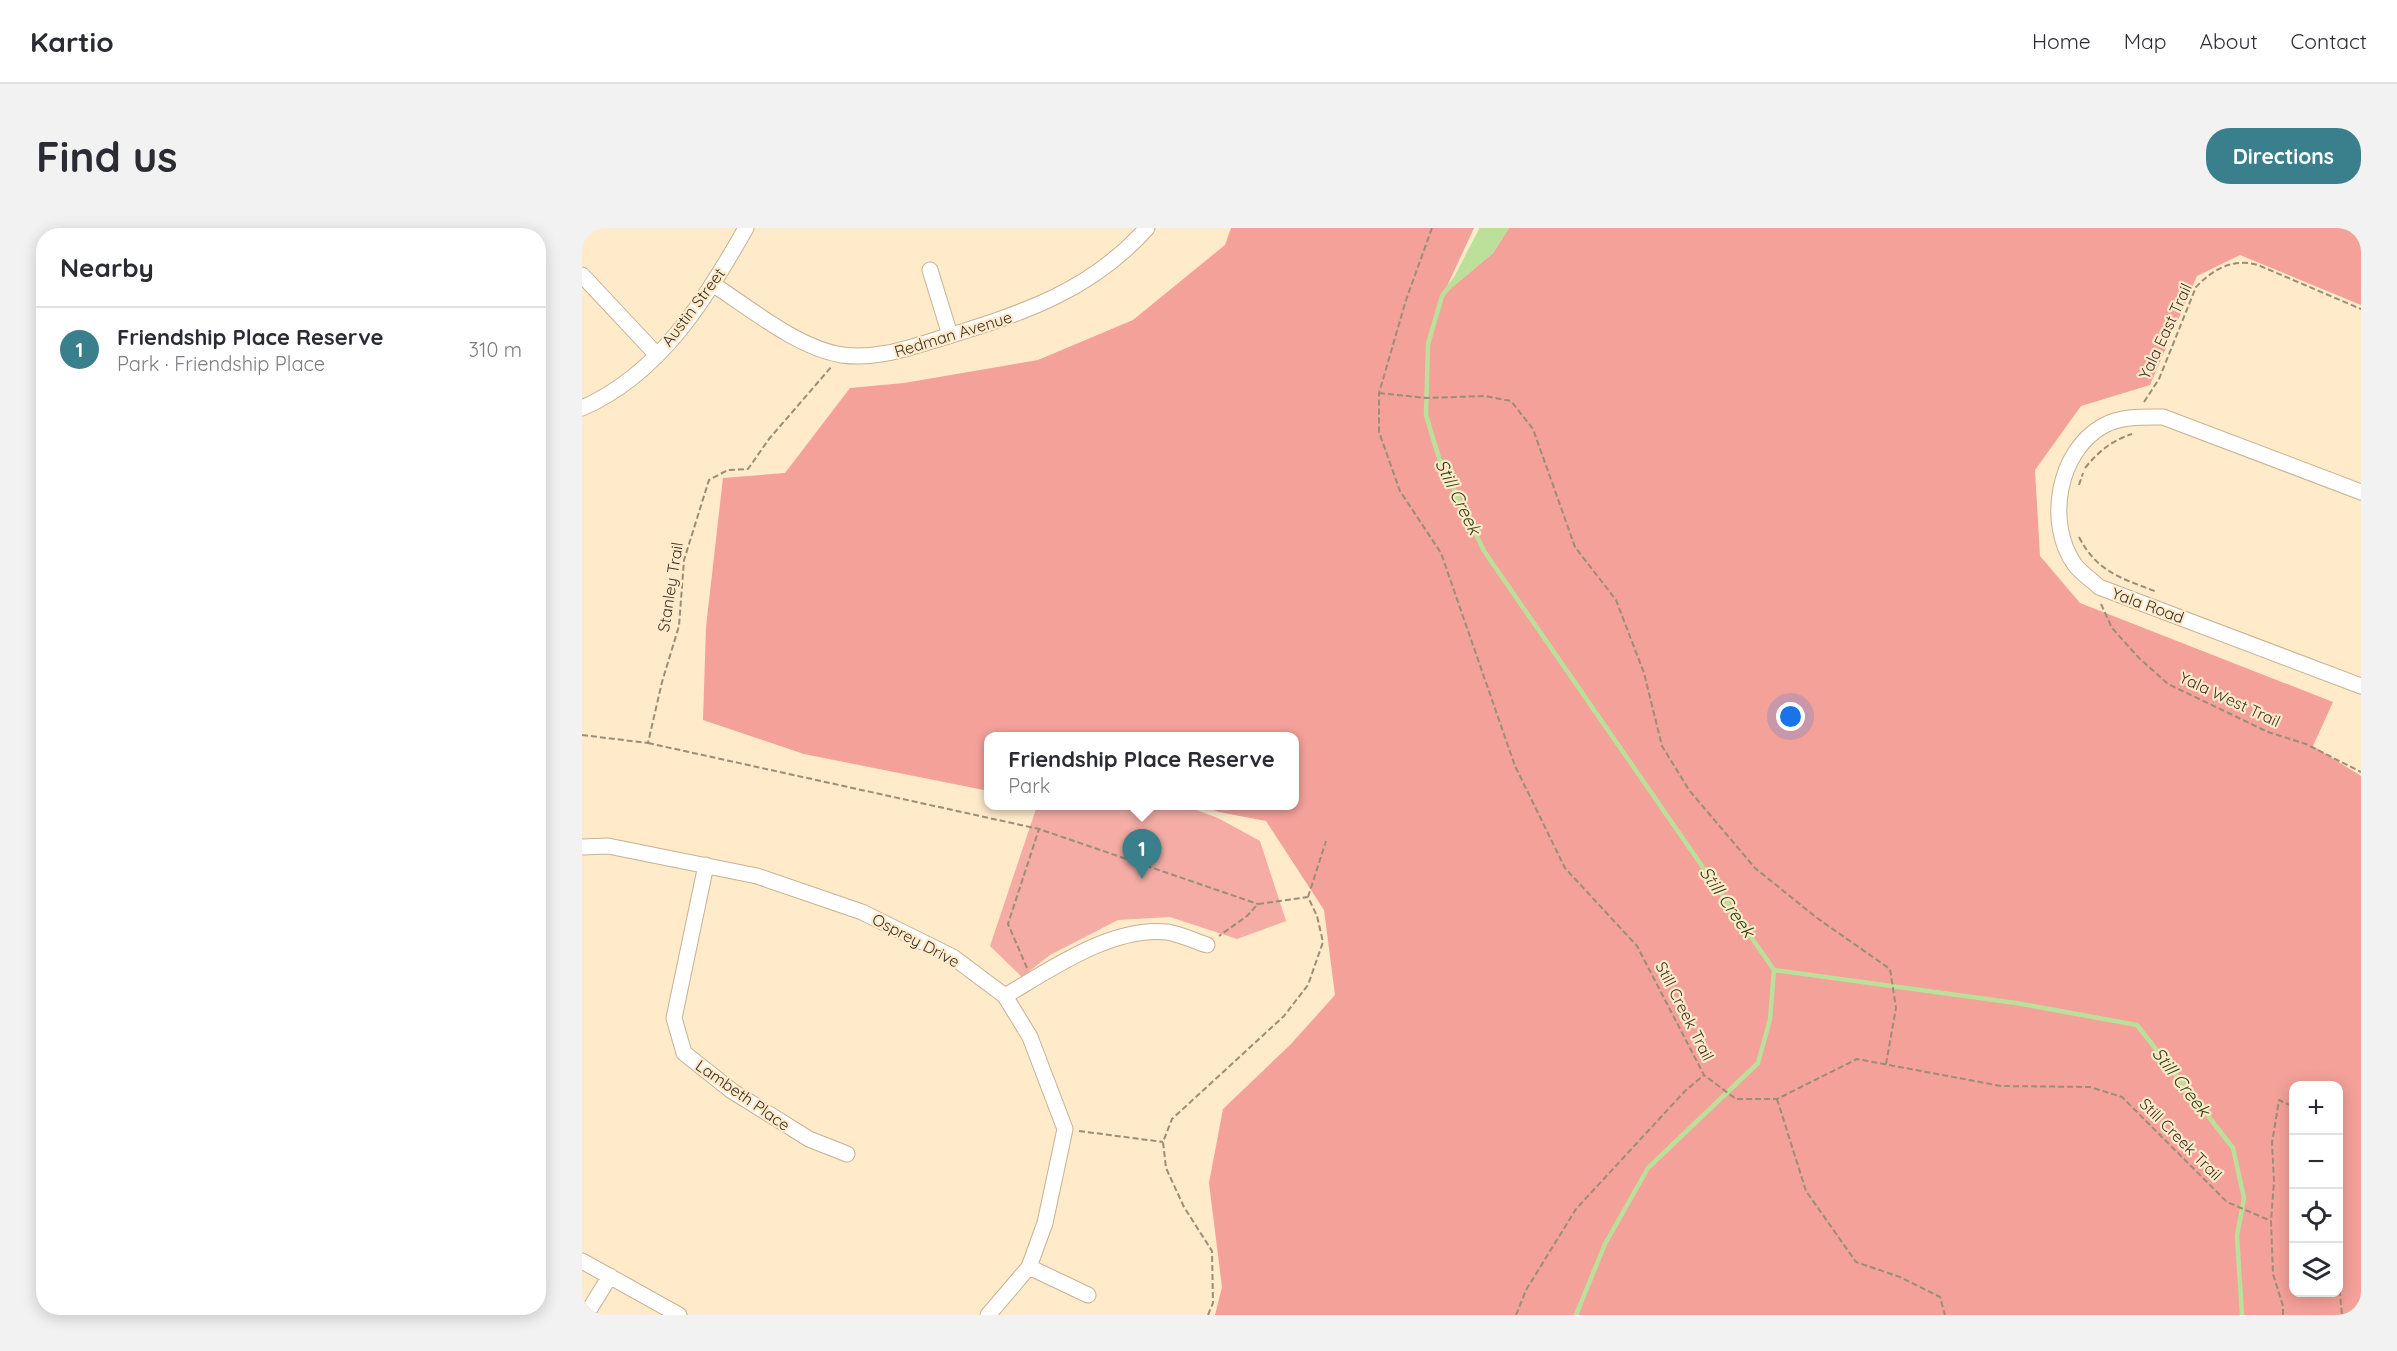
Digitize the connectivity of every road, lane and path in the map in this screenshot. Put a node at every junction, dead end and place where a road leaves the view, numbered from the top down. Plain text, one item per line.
1 (746, 228) edge
2 (1147, 228) edge
3 (1432, 228) edge
4 (930, 270) dead end
5 (582, 275) edge
6 (714, 285) junction
7 (2361, 309) edge
8 (950, 335) junction
9 (657, 355) junction
10 (841, 355) junction
11 (1379, 393) junction
12 (582, 408) edge
13 (2134, 417) junction
14 (2137, 432) dead end
15 (2078, 489) dead end
16 (2361, 492) edge
17 (2074, 528) dead end
18 (2099, 587) junction
19 (2163, 594) dead end
20 (2361, 686) edge
21 (582, 735) edge
22 (648, 743) junction
23 (2361, 772) edge
24 (1039, 829) junction
25 (1326, 841) dead end
26 (582, 847) edge
27 (706, 865) junction
28 (1308, 897) junction
29 (1258, 904) junction
30 (1207, 945) joint
31 (1032, 980) junction
32 (1005, 996) junction
33 (1886, 1064) junction
34 (1704, 1076) junction
35 (1777, 1099) junction
36 (2289, 1105) edge
37 (1065, 1129) junction
38 (1163, 1142) junction
39 (847, 1154) dead end
40 (2271, 1221) junction
41 (582, 1261) edge
42 (1029, 1267) junction
43 (610, 1276) junction
44 (1088, 1295) dead end
45 (2340, 1297) edge
46 (586, 1315) edge
47 (679, 1315) edge
48 (988, 1315) edge
49 (1208, 1315) edge
50 (1516, 1315) edge
51 (1945, 1315) edge
52 (2283, 1315) edge
53 (2342, 1315) edge

1 - 6 street, Austin Street
2 - 8 street, Redman Avenue
3 - 11 path, Still Creek Trail
4 - 8 street
5 - 9 street, Austin Street
6 - 9 street, Austin Street
6 - 10 street, Redman Avenue
7 - 13 path, Yala East Trail
8 - 10 street, Redman Avenue
9 - 12 street, Austin Street
10 - 22 path, Stanley Trail
11 - 33 path
11 - 34 path, Still Creek Trail
13 - 16 street, Yala Road
13 - 18 street, Yala Road
14 - 15 path
17 - 19 path
18 - 20 street, Yala Road
18 - 23 path, Yala West Trail
21 - 22 path
22 - 24 path
24 - 29 path
24 - 31 path
25 - 28 path
26 - 27 street, Osprey Drive
27 - 32 street, Osprey Drive
27 - 39 street, Lambeth Place
28 - 29 path
28 - 38 path
29 - 30 path
30 - 31 street
31 - 32 street
32 - 37 street, Osprey Drive
33 - 35 path, Still Creek Trail
33 - 40 path, Still Creek Trail
34 - 35 path, Still Creek Trail
34 - 50 path
35 - 51 path
36 - 40 path
37 - 38 path
37 - 42 street
38 - 49 path
40 - 52 path
41 - 43 street
42 - 44 street
42 - 48 street
43 - 46 street
43 - 47 street
45 - 53 path

